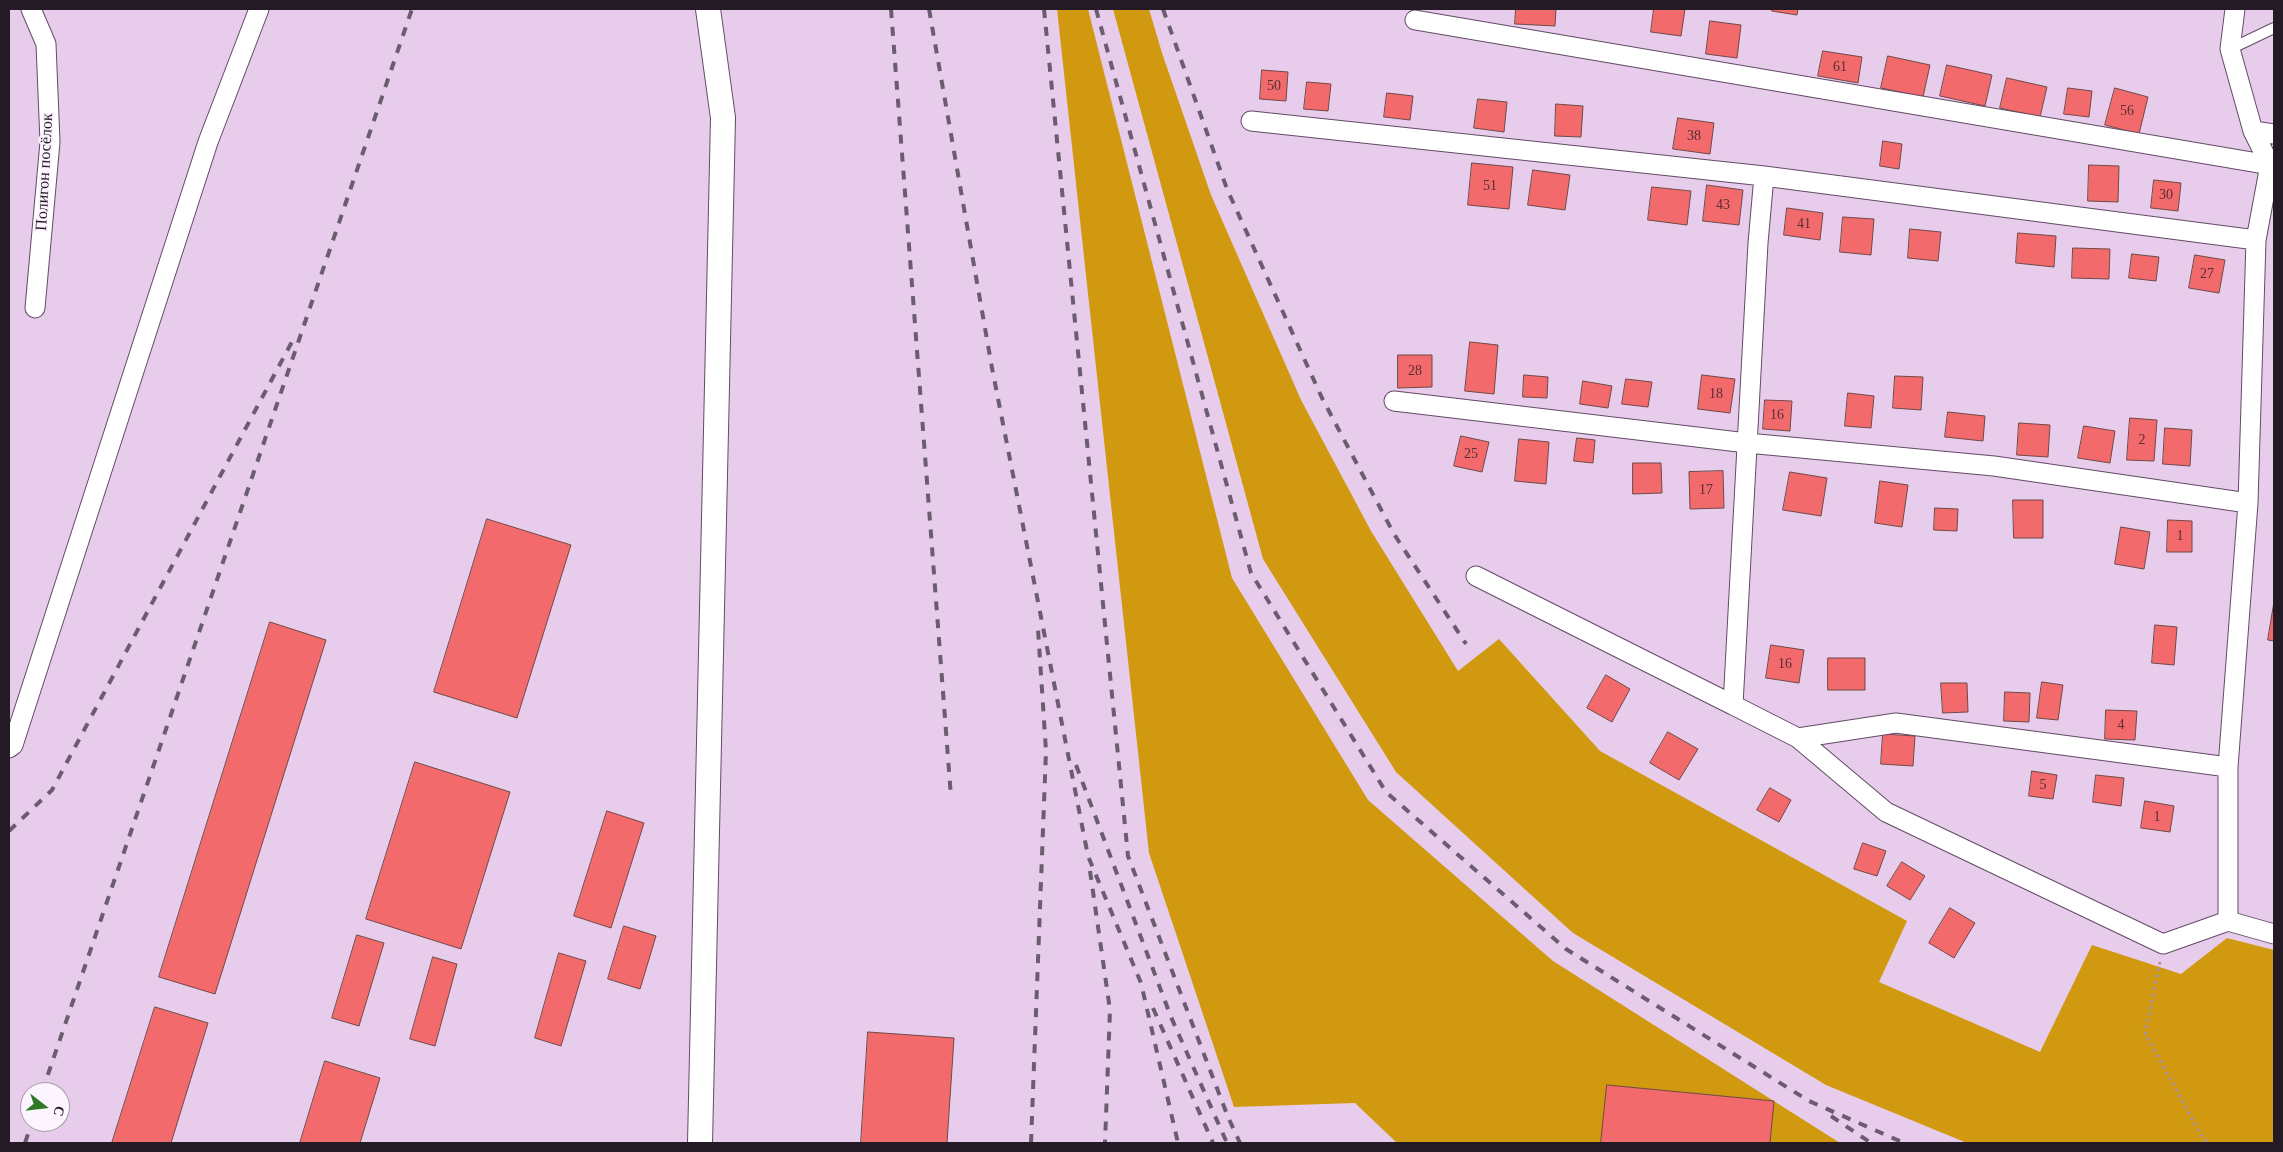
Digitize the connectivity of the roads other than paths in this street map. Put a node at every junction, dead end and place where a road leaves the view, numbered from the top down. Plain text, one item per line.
1 (31, 9) edge
2 (259, 9) edge
3 (708, 9) edge
4 (2235, 9) edge
5 (1416, 20) dead end
6 (2274, 28) edge
7 (2228, 49) junction
8 (1251, 121) dead end
9 (2253, 131) junction
10 (2274, 134) edge
11 (2270, 165) junction
12 (1764, 176) junction
13 (2256, 240) junction
14 (35, 308) dead end
15 (1394, 401) dead end
16 (1747, 442) junction
17 (2248, 503) junction
18 (1476, 576) dead end
19 (1733, 705) junction
20 (1798, 738) junction
21 (9, 748) edge
22 (2228, 767) junction
23 (2228, 921) junction
24 (2274, 934) edge
25 (700, 1143) edge

1 - 14 street, Полигон посёлок
2 - 21 street
3 - 25 street
4 - 7 street
5 - 11 street
6 - 7 lane
7 - 9 street
8 - 12 street
9 - 10 street
9 - 11 street
11 - 13 street
12 - 13 street
12 - 16 street
13 - 17 street
15 - 16 street
16 - 17 street
16 - 19 street
17 - 22 street
18 - 19 street
19 - 20 street
20 - 22 street
20 - 23 street
22 - 23 street
23 - 24 street

